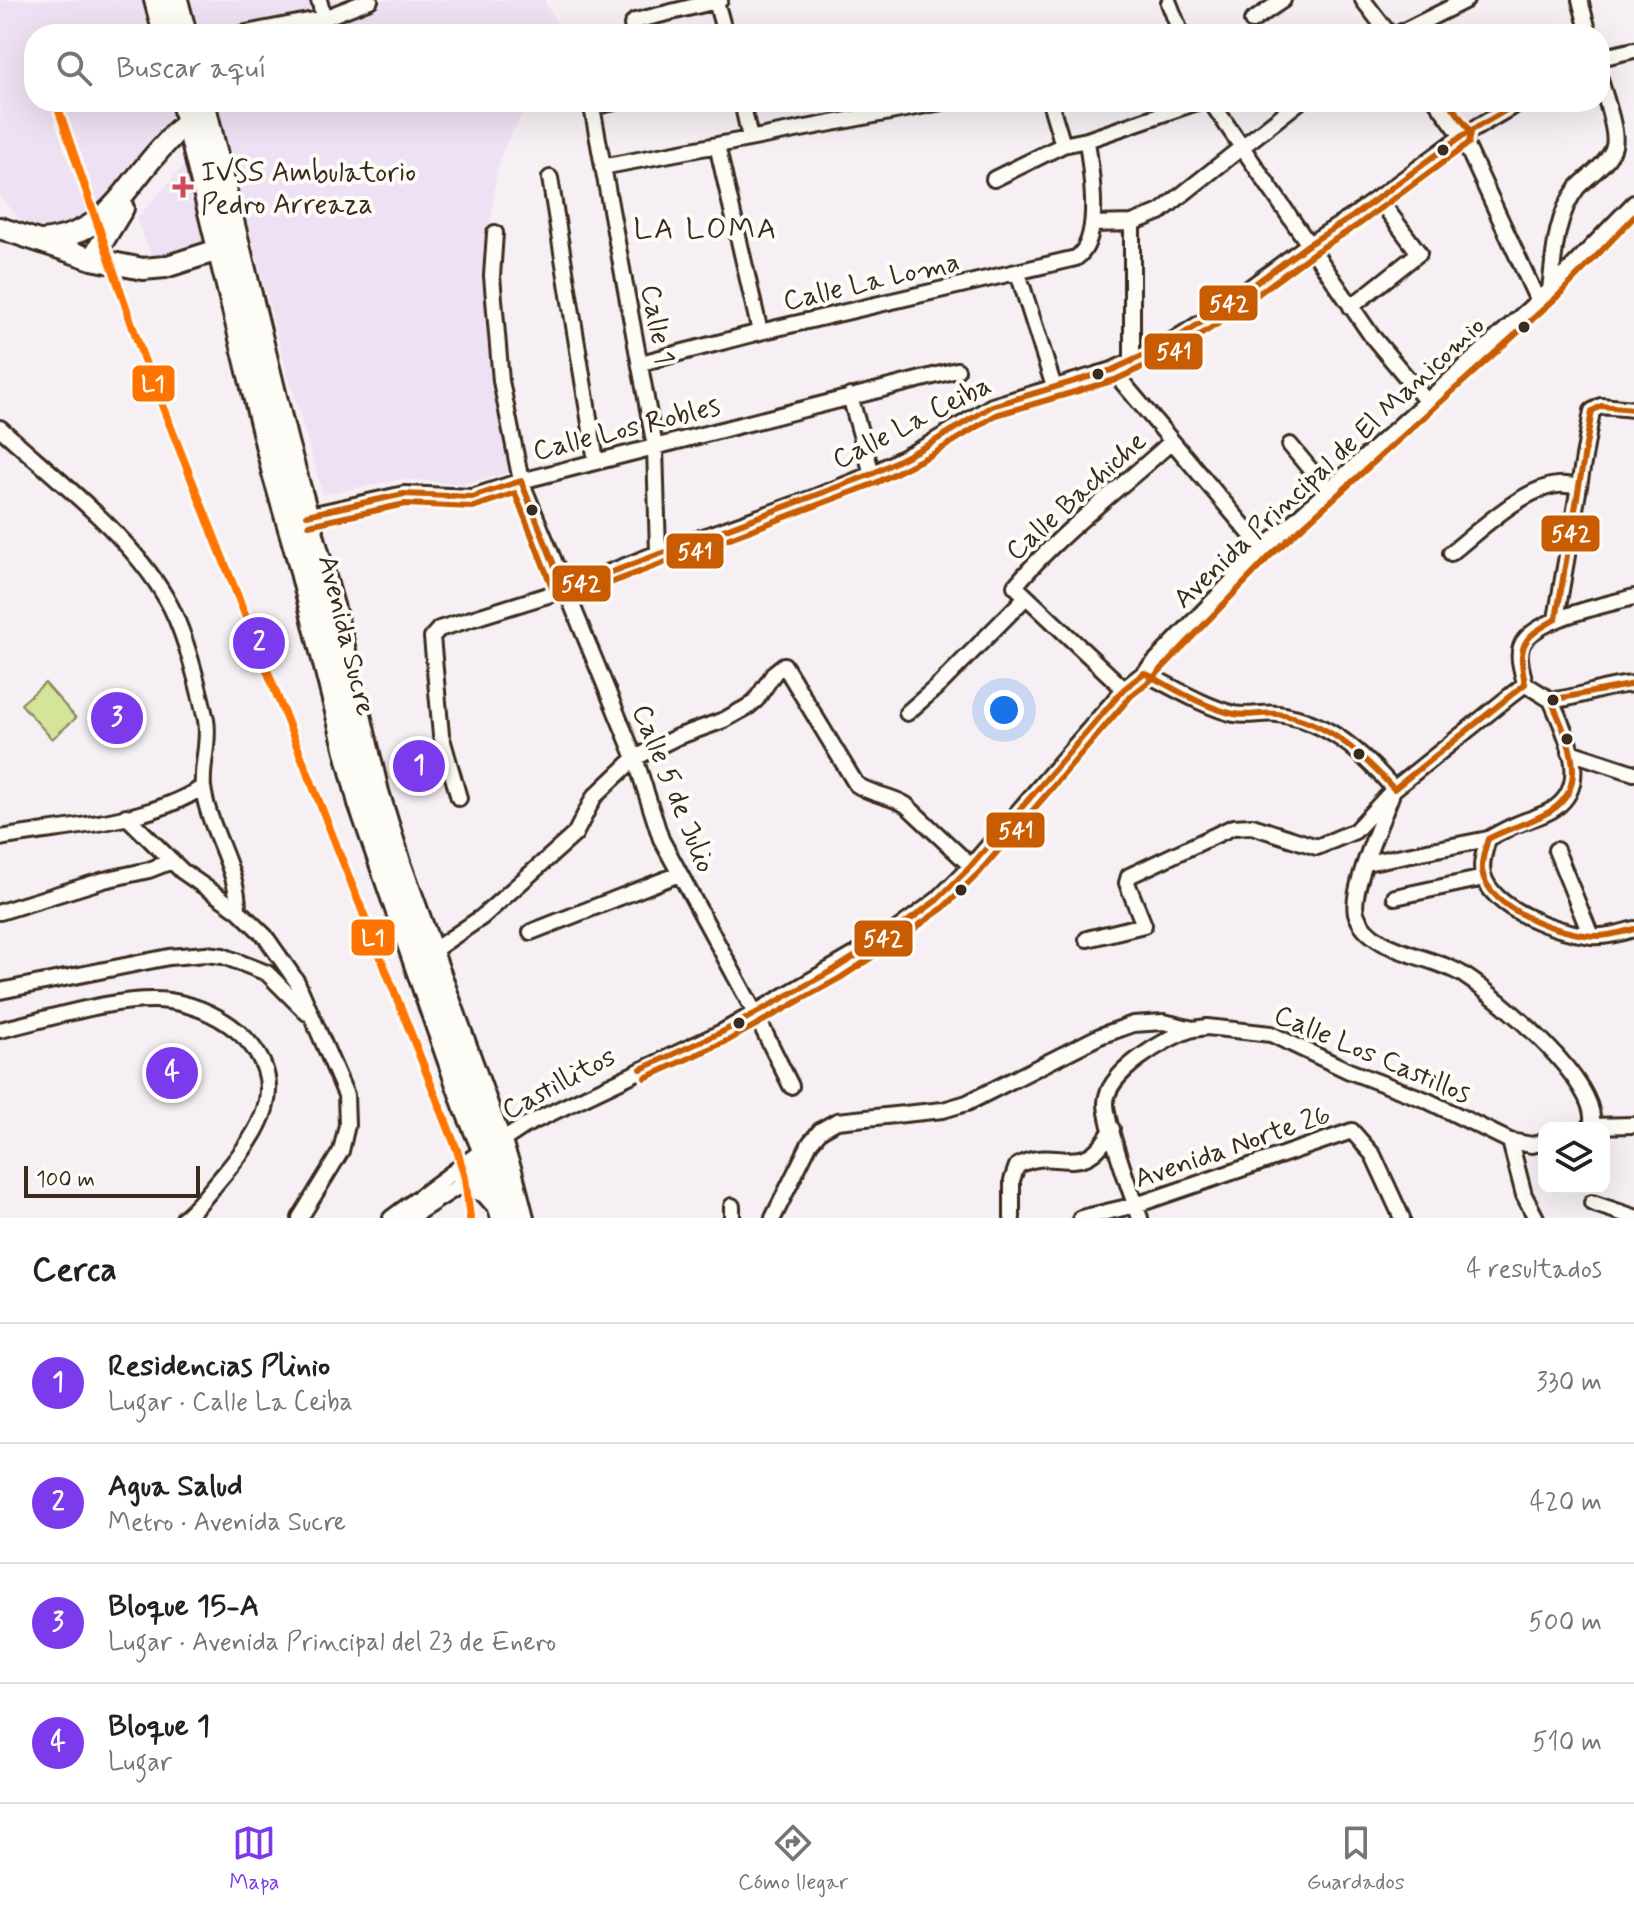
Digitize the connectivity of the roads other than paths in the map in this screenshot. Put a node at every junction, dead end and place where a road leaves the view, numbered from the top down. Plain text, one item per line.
1 (156, 0) edge
2 (176, 0) edge
3 (319, 0) edge
4 (370, 0) edge
5 (718, 0) edge
6 (1283, 0) edge
7 (1363, 0) edge
8 (1466, 0) edge
9 (1580, 0) edge
10 (1169, 3) dead end
11 (1448, 3) edge
12 (324, 18) junction
13 (1252, 21) dead end
14 (162, 24) edge
15 (182, 24) edge
16 (293, 24) edge
17 (633, 24) edge
18 (723, 24) edge
19 (1177, 24) edge
20 (1381, 24) edge
21 (1414, 24) edge
22 (1586, 24) edge
23 (1634, 50) edge
24 (1610, 56) edge
25 (593, 112) edge
26 (744, 112) edge
27 (889, 112) edge
28 (1053, 112) edge
29 (1168, 112) edge
30 (1217, 112) edge
31 (1286, 112) edge
32 (1444, 112) edge
33 (1503, 112) edge
34 (1608, 112) edge
35 (199, 116) edge
36 (1462, 136) junction
37 (750, 138) junction
38 (1087, 140) junction
39 (717, 145) junction
40 (1063, 145) junction
41 (1240, 147) junction
42 (602, 167) junction
43 (550, 178) dead end
44 (994, 179) dead end
45 (130, 190) junction
46 (1378, 198) junction
47 (1634, 203) edge
48 (1132, 223) junction
49 (1092, 224) junction
50 (88, 227) junction
51 (0, 228) edge
52 (495, 233) dead end
53 (38, 241) junction
54 (1309, 244) junction
55 (218, 250) junction
56 (86, 257) junction
57 (1018, 273) junction
58 (1550, 290) junction
59 (1538, 301) junction
60 (1351, 307) junction
61 (760, 332) junction
62 (1132, 362) junction
63 (641, 363) junction
64 (957, 370) dead end
65 (1112, 370) junction
66 (1054, 387) junction
67 (850, 396) junction
68 (1428, 403) junction
69 (1634, 409) edge
70 (0, 428) edge
71 (1171, 442) junction
72 (1290, 445) dead end
73 (655, 447) junction
74 (596, 461) junction
75 (872, 474) junction
76 (521, 481) junction
77 (1578, 486) junction
78 (1328, 491) junction
79 (298, 518) junction
80 (1263, 549) junction
81 (658, 553) junction
82 (1451, 553) dead end
83 (564, 590) junction
84 (1020, 591) junction
85 (1634, 597) edge
86 (1556, 619) junction
87 (1144, 673) junction
88 (1525, 684) junction
89 (1634, 684) edge
90 (1124, 689) junction
91 (1551, 700) junction
92 (907, 713) dead end
93 (1570, 752) junction
94 (635, 758) junction
95 (1634, 773) edge
96 (203, 787) junction
97 (1394, 789) junction
98 (459, 798) dead end
99 (126, 816) junction
100 (0, 838) edge
101 (1488, 839) junction
102 (1556, 850) dead end
103 (172, 861) junction
104 (1366, 863) junction
105 (971, 866) junction
106 (679, 874) junction
107 (1484, 878) junction
108 (1395, 897) dead end
109 (238, 910) junction
110 (0, 912) edge
111 (1634, 929) edge
112 (531, 932) dead end
113 (1591, 936) junction
114 (1087, 939) dead end
115 (431, 952) junction
116 (0, 991) edge
117 (755, 1013) junction
118 (318, 1029) junction
119 (1193, 1029) junction
120 (0, 1030) edge
121 (641, 1069) joint
122 (791, 1086) dead end
123 (1591, 1122) edge
124 (1634, 1125) edge
125 (1610, 1126) edge
126 (1112, 1129) junction
127 (1510, 1141) junction
128 (1538, 1144) edge
129 (473, 1168) junction
130 (1592, 1203) dead end
131 (1138, 1212) edge
132 (502, 1213) edge
133 (399, 1217) edge
134 (1634, 1217) edge
135 (184, 1218) edge
136 (300, 1218) edge
137 (522, 1218) edge
138 (773, 1218) edge
139 (1012, 1218) edge
140 (1081, 1218) edge
141 (1402, 1218) edge
142 (1536, 1218) edge

1 - 14 main road
2 - 15 main road
3 - 12 street
4 - 12 street
5 - 17 street
5 - 18 street
6 - 13 street
7 - 20 street
8 - 11 street
9 - 22 street
10 - 19 street
11 - 21 street
12 - 16 street
23 - 24 street
25 - 42 street, Calle 1
26 - 37 street
27 - 37 street
28 - 40 street
29 - 38 street
30 - 41 street
31 - 41 street
32 - 36 street
33 - 36 street, Calle La Ceiba
34 - 58 street
35 - 45 street
35 - 55 main road, Avenida Sucre
35 - 79 main road, Avenida Sucre
36 - 46 street, Calle La Ceiba
36 - 59 street
37 - 39 street
38 - 40 street
38 - 49 street, Calle La Loma
39 - 42 street
39 - 61 street
40 - 44 street
41 - 48 street
41 - 54 street
42 - 63 street, Calle 1
43 - 74 street
45 - 50 street
45 - 56 street
46 - 54 street, Calle La Ceiba
46 - 60 street
47 - 58 street, Avenida Principal de El Manicomio
48 - 49 street
48 - 62 street
49 - 57 street, Calle La Loma
50 - 53 street
50 - 56 street
51 - 53 street
52 - 76 street, Calle 5 de Julio
53 - 56 street
54 - 60 street
54 - 62 street, Calle La Ceiba
55 - 56 street
55 - 79 main road, Avenida Sucre
57 - 61 street, Calle La Loma
57 - 66 street
58 - 59 street, Avenida Principal de El Manicomio
59 - 68 street, Avenida Principal de El Manicomio
60 - 68 street
61 - 63 street, Calle La Loma
62 - 65 street, Calle La Ceiba
63 - 73 street, Calle 1
64 - 67 street, Calle Los Robles
65 - 66 street, Calle La Ceiba
65 - 71 street
66 - 75 street, Calle La Ceiba
67 - 73 street, Calle Los Robles
67 - 75 street
68 - 78 street, Avenida Principal de El Manicomio
69 - 77 street
70 - 96 street
71 - 80 street
71 - 84 street, Calle Bachiche
72 - 78 street
73 - 74 street, Calle Los Robles
73 - 81 street, Calle 1
74 - 76 street, Calle Los Robles
75 - 81 street, Calle La Ceiba
76 - 79 street, Calle Los Robles
76 - 83 street, Calle 5 de Julio
77 - 82 street
77 - 86 street
78 - 80 street, Avenida Principal de El Manicomio
79 - 115 main road, Avenida Sucre
79 - 129 main road, Avenida Sucre
80 - 87 street, Avenida Principal de El Manicomio
81 - 83 street, Calle La Ceiba
83 - 94 street, Calle 5 de Julio
83 - 98 street, Calle La Ceiba
84 - 90 street
84 - 92 street, Calle Bachiche
85 - 86 street
86 - 88 street
87 - 90 street, Avenida Principal de El Manicomio
87 - 97 street
88 - 91 street
88 - 97 street
89 - 91 street
90 - 105 street, Avenida Principal de El Manicomio
91 - 93 street
93 - 95 street
93 - 101 street
94 - 105 street
94 - 106 street, Calle 5 de Julio
94 - 115 street
96 - 99 street
96 - 109 street
97 - 104 street
97 - 114 street
99 - 100 street
99 - 103 street
101 - 104 street
101 - 107 street
102 - 113 street
103 - 109 street
103 - 110 street
104 - 123 street
105 - 117 street, Avenida Principal de El Manicomio
106 - 112 street
106 - 117 street, Calle 5 de Julio
107 - 108 street
107 - 113 street
109 - 118 street
111 - 113 street
115 - 129 main road, Avenida Sucre
116 - 118 street
117 - 121 street, Avenida Principal de El Manicomio
117 - 122 street, Calle 5 de Julio
118 - 136 street
119 - 126 street
119 - 127 street, Calle Los Castillos
119 - 138 street, Calle Los Castillos
120 - 135 street
121 - 129 street, Castillitos
124 - 125 street
126 - 131 street
126 - 139 street
127 - 128 street, Calle Los Castillos
127 - 142 street
129 - 132 main road
129 - 133 street, Castillitos
129 - 137 main road, Avenida Sucre
130 - 134 street
131 - 140 street, Avenida Norte 26
131 - 141 street, Avenida Norte 26

